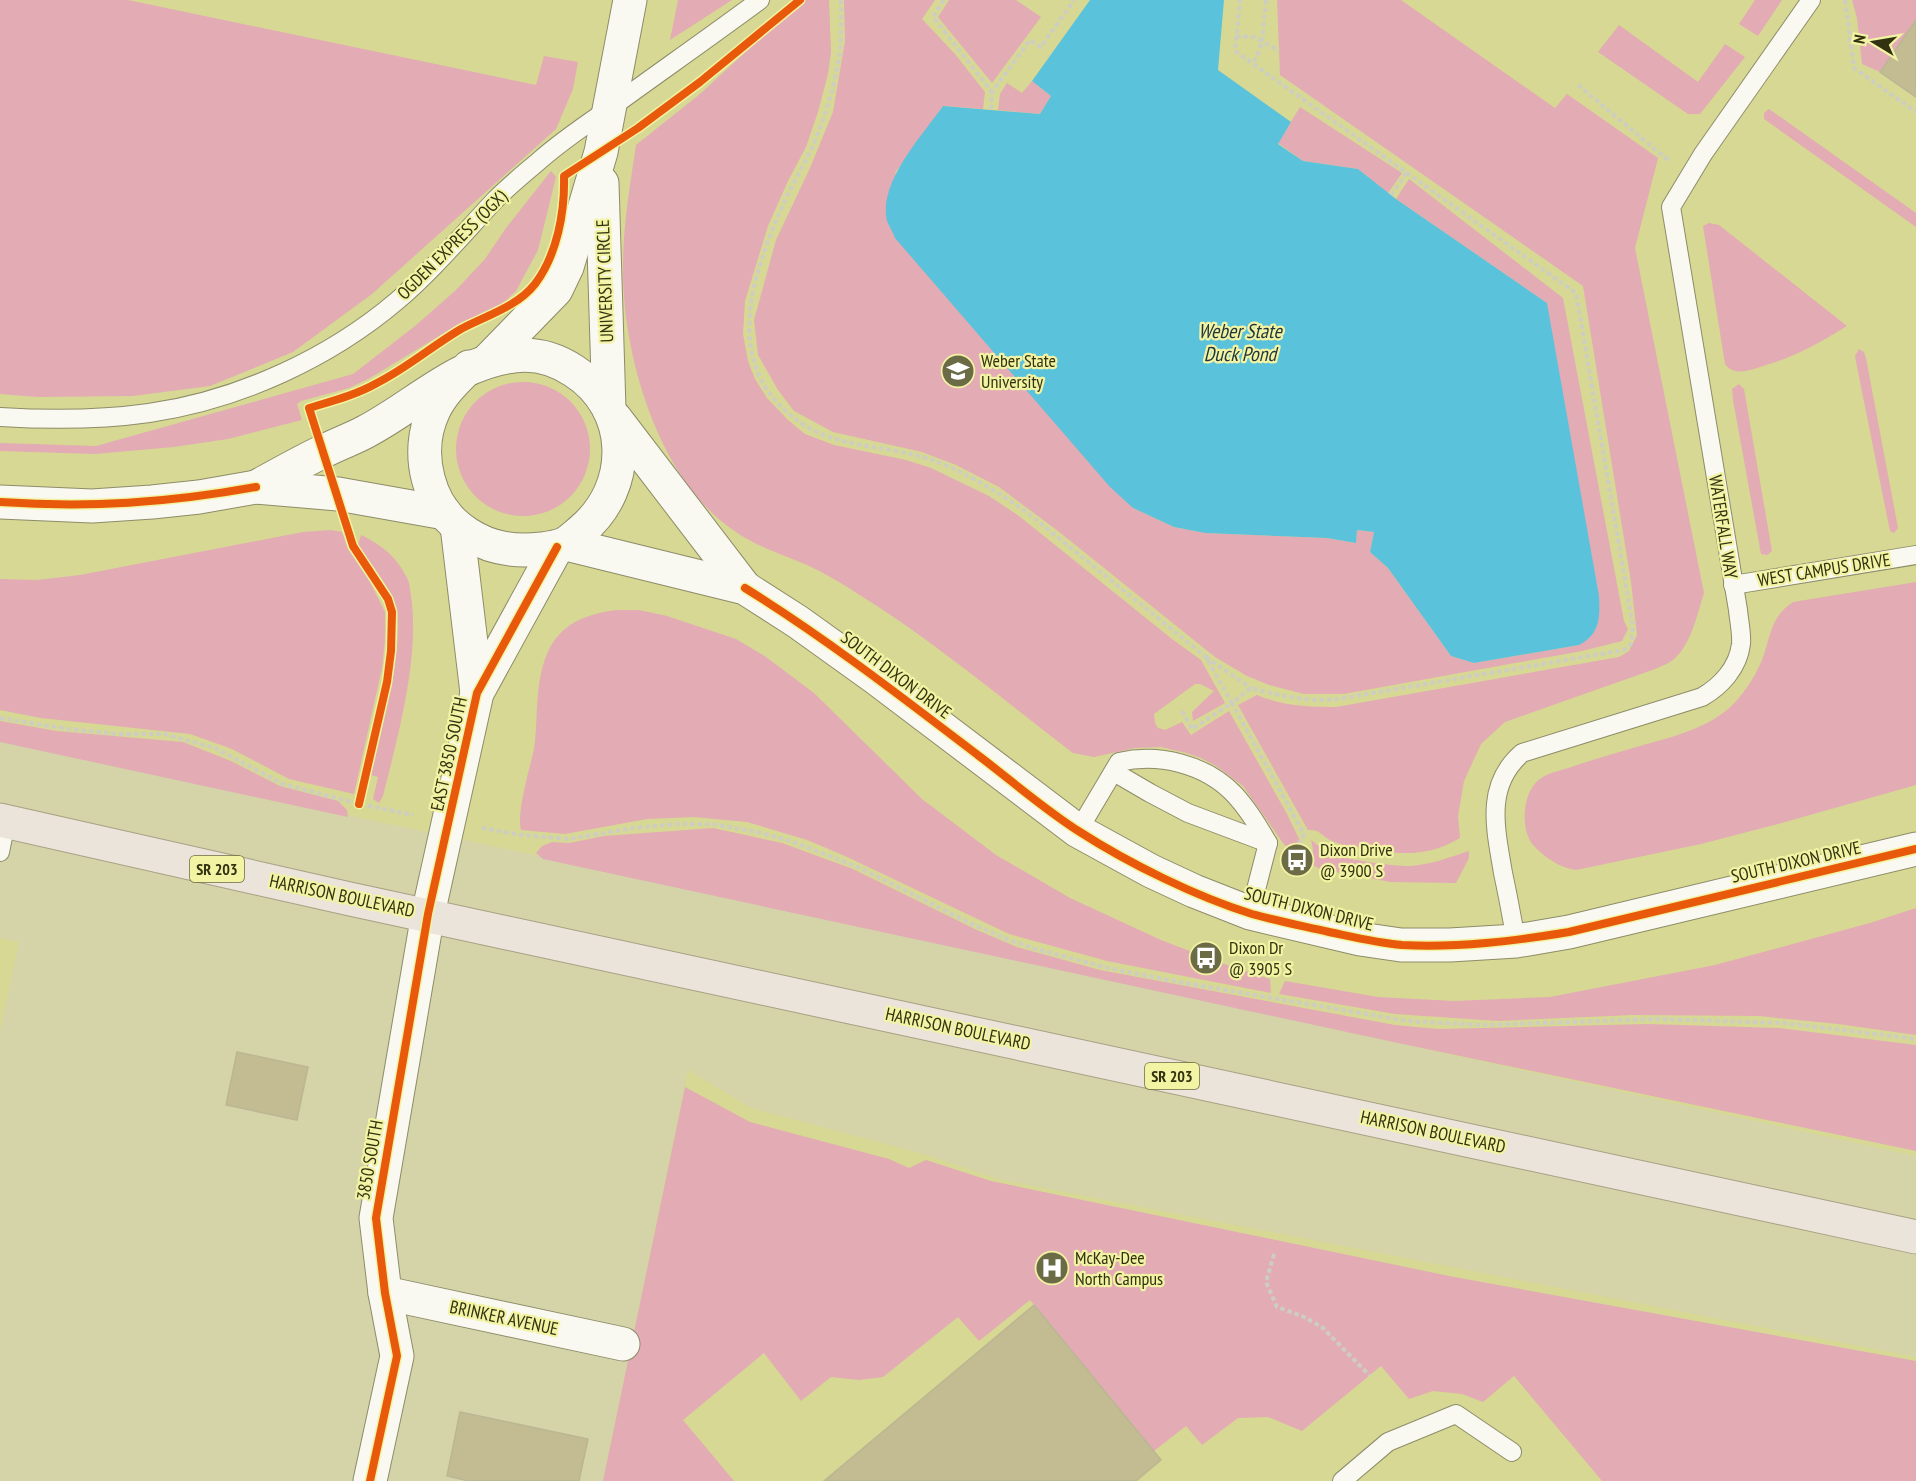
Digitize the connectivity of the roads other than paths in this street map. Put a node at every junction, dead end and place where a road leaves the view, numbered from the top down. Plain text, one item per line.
1 (630, 0) edge
2 (760, 0) edge
3 (1811, 0) edge
4 (609, 109) junction
5 (601, 152) junction
6 (477, 365) junction
7 (610, 412) junction
8 (0, 417) edge
9 (256, 487) junction
10 (0, 502) edge
11 (451, 520) junction
12 (561, 545) junction
13 (1916, 555) edge
14 (1733, 585) junction
15 (745, 588) junction
16 (477, 693) junction
17 (1114, 772) junction
18 (1078, 831) junction
19 (2, 832) edge
20 (1268, 843) junction
21 (1916, 849) edge
22 (1250, 913) junction
23 (428, 914) junction
24 (1516, 941) junction
25 (1916, 1237) edge
26 (385, 1293) junction
27 (623, 1344) dead end
28 (1512, 1452) dead end
29 (370, 1481) edge
30 (1342, 1481) edge

1 - 4 street, UNIVERSITY CIRCLE
2 - 4 lane, OGDEN EXPRESS (OGX)
3 - 14 lane, WATERFALL WAY
4 - 5 street, UNIVERSITY CIRCLE
4 - 8 lane, OGDEN EXPRESS (OGX)
5 - 6 street, UNIVERSITY CIRCLE
5 - 7 street, UNIVERSITY CIRCLE
6 - 7 street
6 - 9 street
6 - 11 street
7 - 12 street
7 - 15 street, SOUTH DIXON DRIVE
9 - 10 street
9 - 11 street
11 - 12 street
11 - 16 street, EAST 3850 SOUTH
12 - 15 street, SOUTH DIXON DRIVE
12 - 16 street, EAST 3850 SOUTH
13 - 14 lane, WEST CAMPUS DRIVE
14 - 24 lane, WATERFALL WAY
15 - 18 street, SOUTH DIXON DRIVE
16 - 23 street, EAST 3850 SOUTH
17 - 18 lane
17 - 20 lane
17 - 20 lane
18 - 22 street, SOUTH DIXON DRIVE
19 - 23 main road, HARRISON BOULEVARD / SR 203
20 - 22 lane
21 - 24 street, SOUTH DIXON DRIVE
22 - 24 street, SOUTH DIXON DRIVE
23 - 25 main road, HARRISON BOULEVARD / SR 203
23 - 26 street, 3850 SOUTH
26 - 27 street, BRINKER AVENUE
26 - 29 street, 3850 SOUTH
28 - 30 lane

